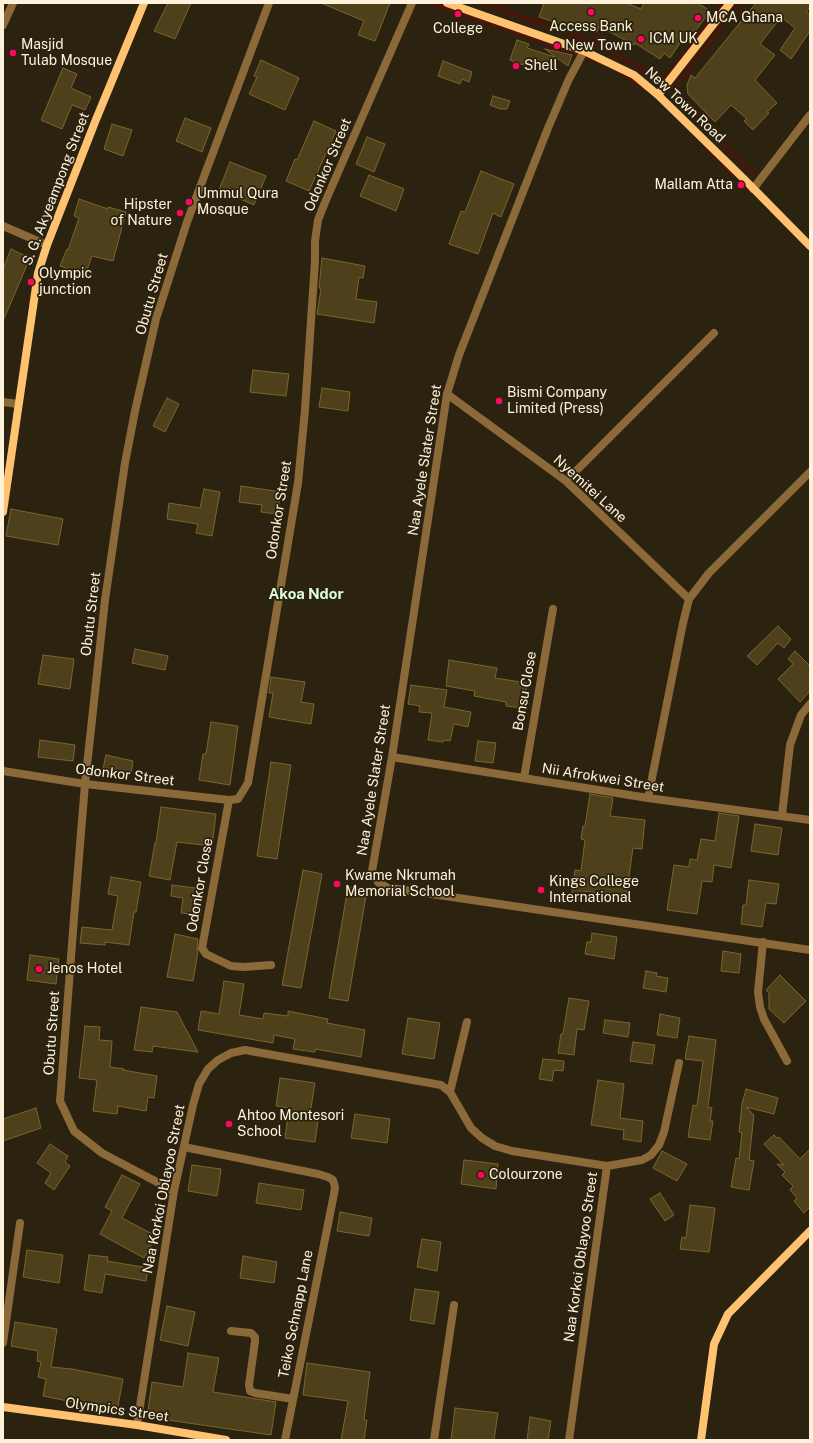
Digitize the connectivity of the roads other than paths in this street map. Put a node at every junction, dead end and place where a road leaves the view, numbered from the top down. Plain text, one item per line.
1 (13, 3) edge
2 (144, 3) edge
3 (270, 3) edge
4 (412, 3) edge
5 (447, 3) edge
6 (730, 3) edge
7 (3, 25) edge
8 (584, 50) junction
9 (658, 95) junction
10 (810, 115) edge
11 (753, 189) junction
12 (3, 226) edge
13 (47, 245) junction
14 (810, 246) edge
15 (714, 333) dead end
16 (447, 394) junction
17 (3, 402) edge
18 (18, 404) junction
19 (810, 472) edge
20 (566, 481) junction
21 (3, 512) edge
22 (689, 599) junction
23 (553, 609) dead end
24 (810, 704) edge
25 (392, 757) junction
26 (3, 771) edge
27 (524, 778) junction
28 (85, 784) junction
29 (648, 798) junction
30 (229, 800) junction
31 (782, 815) junction
32 (810, 820) edge
33 (763, 942) junction
34 (810, 950) edge
35 (271, 965) dead end
36 (467, 1022) dead end
37 (787, 1061) dead end
38 (679, 1063) dead end
39 (450, 1092) junction
40 (184, 1147) junction
41 (607, 1166) junction
42 (174, 1191) junction
43 (20, 1223) dead end
44 (810, 1231) edge
45 (454, 1305) dead end
46 (231, 1331) dead end
47 (3, 1343) edge
48 (293, 1399) junction
49 (3, 1407) edge
50 (137, 1425) junction
51 (226, 1440) edge
52 (285, 1440) edge
53 (434, 1440) edge
54 (569, 1440) edge
55 (701, 1440) edge

1 - 7 street
2 - 13 street, S. G. Akyeampong Street
3 - 28 street, Obutu Street
4 - 30 street, Odonkor Street
5 - 8 street, New Town Road
6 - 9 street
8 - 9 street, New Town Road
8 - 16 street, Naa Ayele Slater Street
9 - 11 street, New Town Road
10 - 11 street
11 - 14 street, New Town Road
12 - 13 street
13 - 18 street, S. G. Akyeampong Street
15 - 20 street
16 - 20 street, Nyemitei Lane
16 - 25 street, Naa Ayele Slater Street
17 - 18 street
18 - 21 street, S. G. Akyeampong Street
19 - 22 street
20 - 22 street, Nyemitei Lane
22 - 29 street
23 - 27 street, Bonsu Close
24 - 31 street
25 - 27 street, Nii Afrokwei Street
25 - 33 street, Naa Ayele Slater Street
26 - 28 street, Odonkor Street
27 - 29 street, Nii Afrokwei Street
28 - 30 street, Odonkor Street
28 - 42 street, Obutu Street
29 - 31 street, Nii Afrokwei Street
30 - 35 street, Odonkor Close
31 - 32 street, Nii Afrokwei Street
33 - 34 street
33 - 37 street
36 - 39 street
38 - 41 street
39 - 40 street, Naa Korkoi Oblayoo Street
39 - 41 street, Naa Korkoi Oblayoo Street
40 - 42 street, Naa Korkoi Oblayoo Street
40 - 48 street, Teiko Schnapp Lane
41 - 54 street, Naa Korkoi Oblayoo Street
42 - 50 street, Naa Korkoi Oblayoo Street
43 - 47 street
44 - 55 street
45 - 53 street
46 - 48 street
48 - 52 street, Teiko Schnapp Lane
49 - 50 street, Olympics Street
50 - 51 street, Olympics Street

